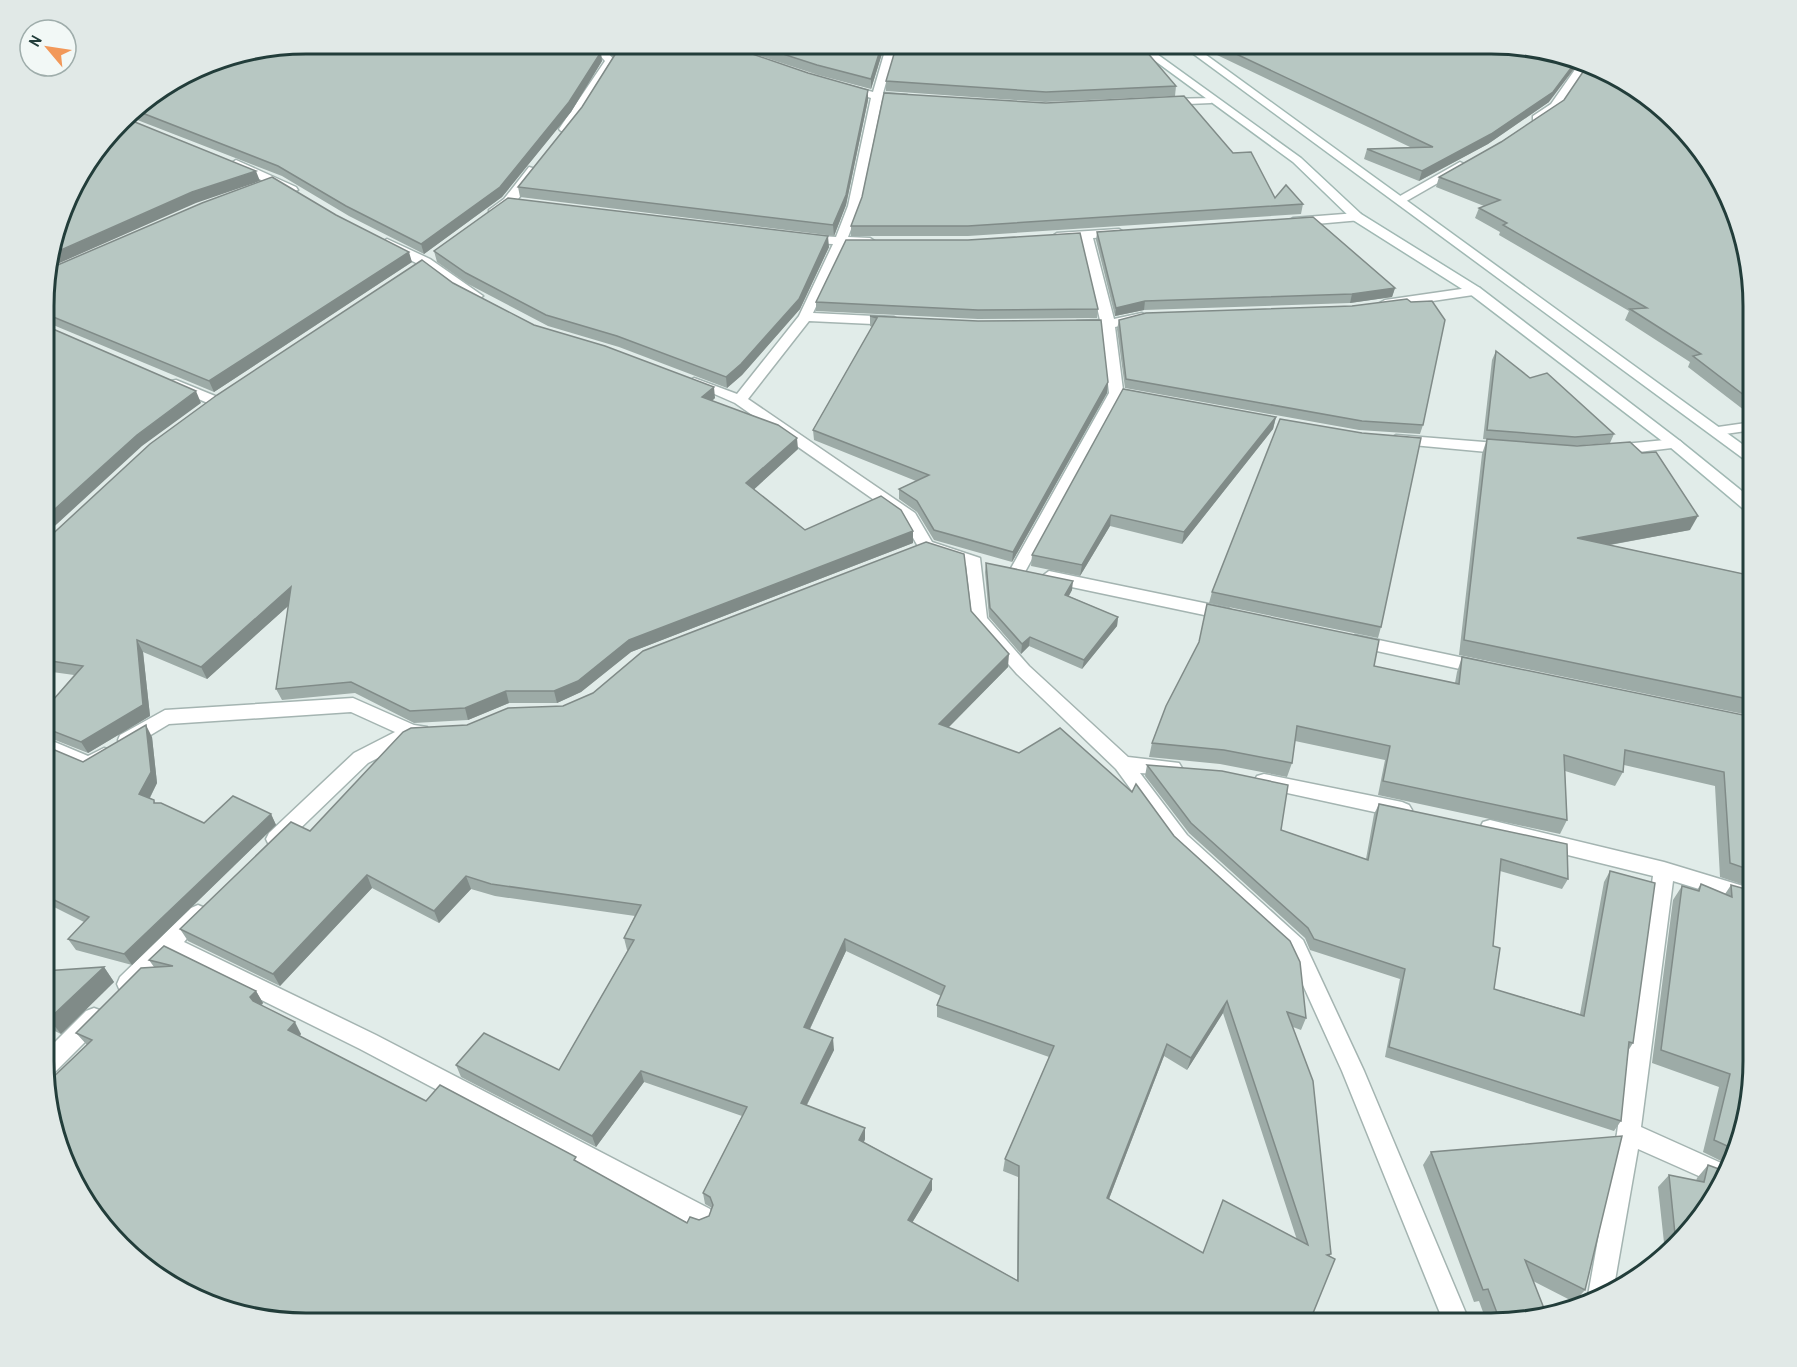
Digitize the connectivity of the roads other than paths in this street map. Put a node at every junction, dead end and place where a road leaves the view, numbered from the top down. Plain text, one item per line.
1 (603, 54) edge
2 (889, 54) edge
3 (1150, 54) edge
4 (1199, 54) edge
5 (1580, 70) edge
6 (834, 85) edge
7 (877, 96) junction
8 (921, 99) edge
9 (1211, 100) junction
10 (1152, 103) edge
11 (1528, 124) edge
12 (557, 140) edge
13 (543, 158) edge
14 (227, 160) edge
15 (1472, 160) edge
16 (277, 181) junction
17 (255, 189) edge
18 (306, 198) edge
19 (1399, 200) junction
20 (1357, 217) junction
21 (480, 222) edge
22 (1275, 223) edge
23 (1133, 232) edge
24 (1086, 235) junction
25 (374, 236) edge
26 (794, 238) edge
27 (1039, 238) edge
28 (840, 242) junction
29 (886, 242) edge
30 (1475, 291) junction
31 (492, 304) edge
32 (1373, 305) edge
33 (1155, 316) edge
34 (805, 317) junction
35 (909, 322) edge
36 (1108, 324) junction
37 (1061, 325) edge
38 (676, 376) edge
39 (162, 378) edge
40 (1116, 393) junction
41 (740, 400) junction
42 (1162, 402) edge
43 (196, 415) edge
44 (1743, 427) edge
45 (1718, 431) junction
46 (1383, 439) edge
47 (1675, 444) junction
48 (1524, 450) edge
49 (1594, 451) edge
50 (1743, 451) edge
51 (1743, 500) edge
52 (926, 546) junction
53 (903, 554) edge
54 (974, 562) junction
55 (1018, 570) junction
56 (1239, 617) edge
57 (1333, 636) edge
58 (1496, 671) edge
59 (436, 731) edge
60 (412, 732) junction
61 (54, 749) edge
62 (1123, 764) junction
63 (1194, 770) edge
64 (1243, 777) edge
65 (1418, 813) edge
66 (1467, 823) edge
67 (261, 853) edge
68 (1664, 870) junction
69 (1743, 895) edge
70 (210, 903) edge
71 (168, 944) junction
72 (54, 1058) edge
73 (1629, 1133) junction
74 (1717, 1173) edge
75 (701, 1217) edge
76 (1601, 1288) edge
77 (1453, 1313) edge

1 - 12 street
2 - 7 street
3 - 9 street
4 - 19 street
5 - 11 street
6 - 7 street
7 - 8 street
7 - 28 street
9 - 10 street
9 - 20 street
13 - 21 street
14 - 16 street
15 - 19 street
16 - 17 street
16 - 18 street
19 - 45 street
20 - 22 street
20 - 30 street
23 - 24 street
24 - 27 street
24 - 36 street
25 - 31 street
26 - 28 street
28 - 29 street
28 - 34 street
30 - 32 street
30 - 47 street
33 - 36 street
34 - 35 street
34 - 41 street
36 - 37 street
36 - 40 street
38 - 41 street
39 - 43 street
40 - 42 street
40 - 55 street
41 - 52 street
44 - 45 street
45 - 50 street
46 - 48 street
47 - 49 street
47 - 51 street
52 - 53 street
52 - 54 street
54 - 55 street
54 - 62 street
55 - 56 street
57 - 58 street
59 - 60 street
60 - 61 street
60 - 67 street
62 - 63 street
62 - 77 street
64 - 65 street
66 - 68 street
68 - 69 street
68 - 73 street
70 - 71 street
71 - 72 street
71 - 75 street
73 - 74 street
73 - 76 street

